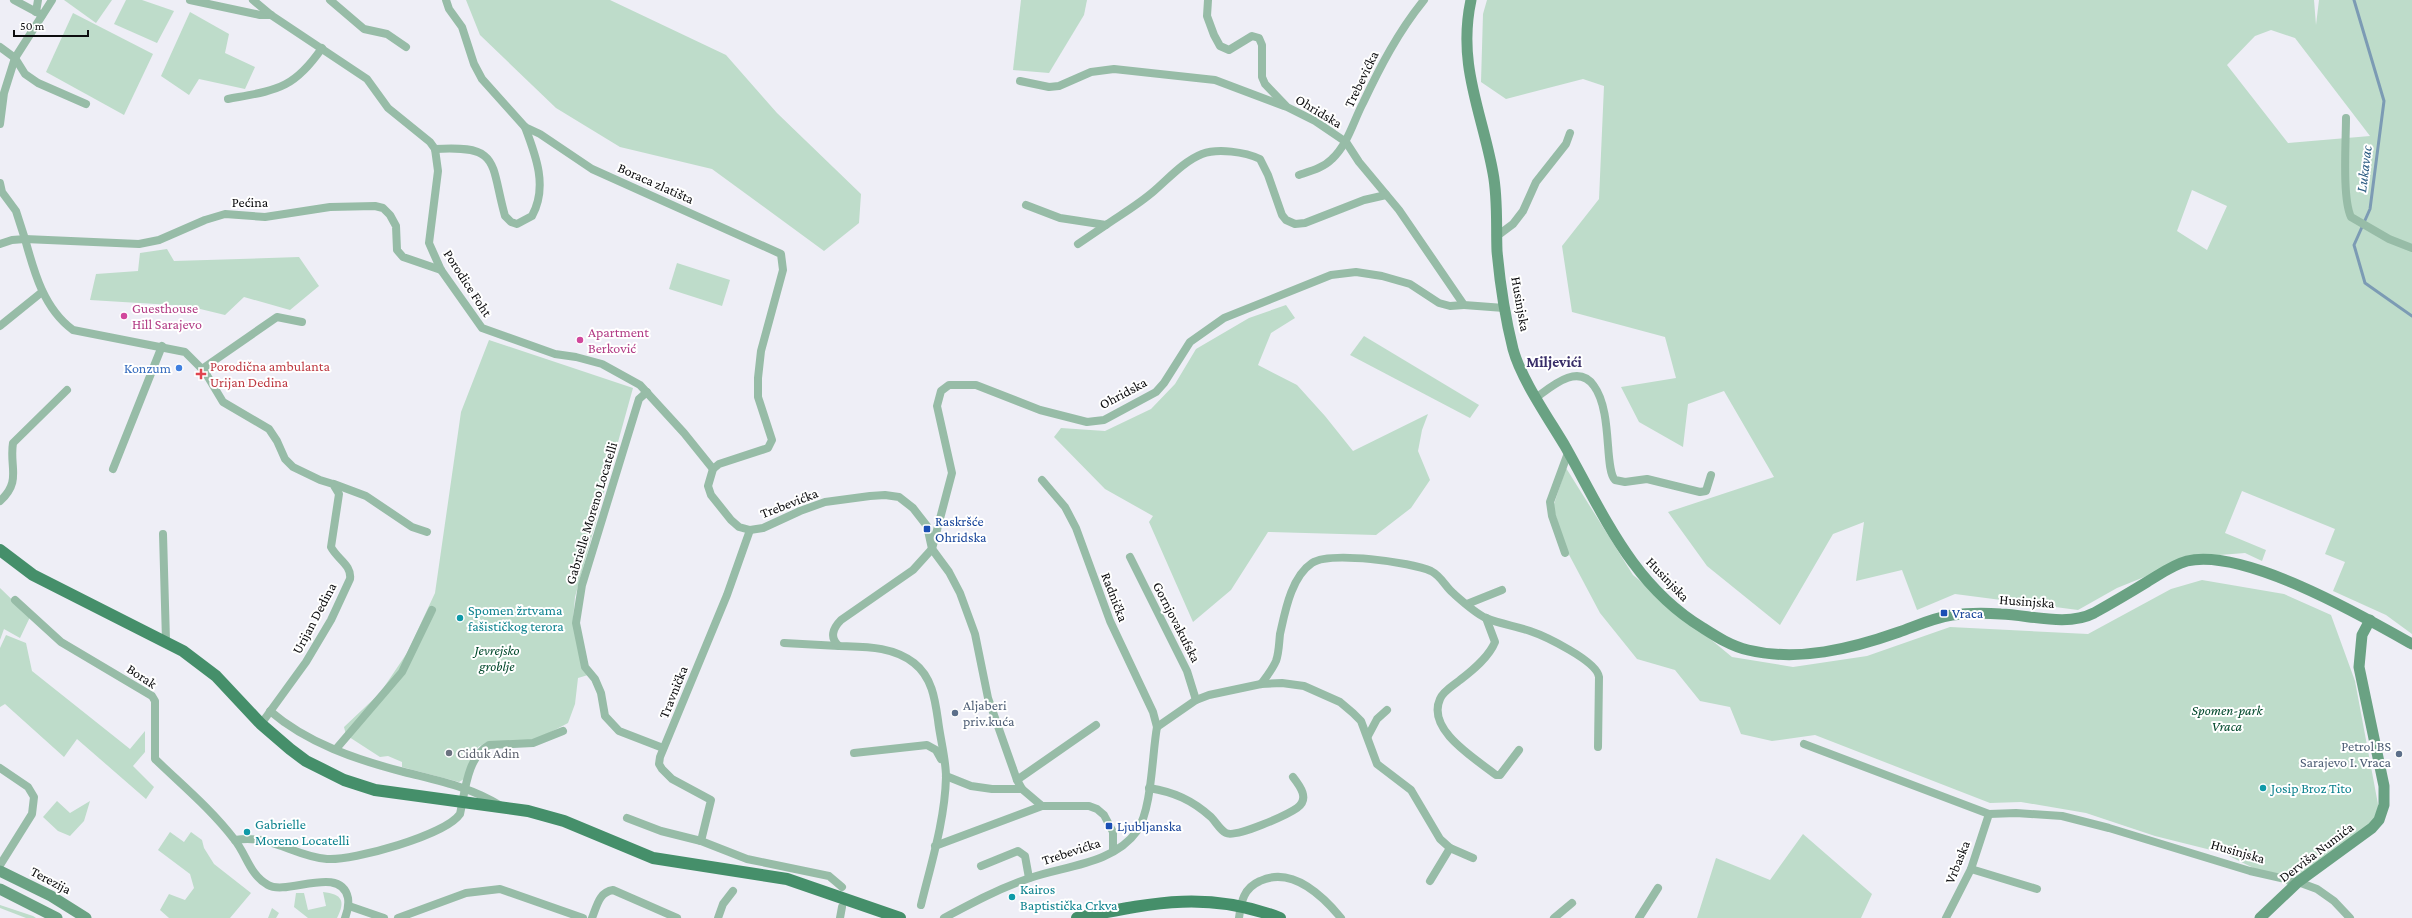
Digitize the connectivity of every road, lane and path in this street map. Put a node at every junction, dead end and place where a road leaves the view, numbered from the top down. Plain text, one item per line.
1 (14, 0) edge
2 (38, 0) edge
3 (52, 0) edge
4 (190, 0) edge
5 (253, 0) edge
6 (330, 0) edge
7 (446, 0) edge
8 (1208, 0) edge
9 (1424, 0) edge
10 (1471, 0) edge
11 (39, 14) junction
12 (270, 15) junction
13 (0, 47) edge
14 (406, 47) dead end
15 (322, 48) junction
16 (16, 58) junction
17 (1020, 81) dead end
18 (228, 99) dead end
19 (86, 104) dead end
20 (1287, 107) junction
21 (2346, 118) dead end
22 (0, 124) edge
23 (525, 127) junction
24 (1570, 133) dead end
25 (1346, 142) junction
26 (435, 149) junction
27 (1299, 175) dead end
28 (0, 183) edge
29 (1386, 195) junction
30 (1026, 204) dead end
31 (1106, 225) junction
32 (1497, 236) junction
33 (25, 239) junction
34 (0, 244) edge
35 (1078, 244) dead end
36 (2412, 248) edge
37 (441, 270) junction
38 (42, 292) junction
39 (1464, 305) junction
40 (1504, 308) junction
41 (302, 322) dead end
42 (0, 326) edge
43 (162, 346) junction
44 (202, 369) junction
45 (67, 390) dead end
46 (647, 392) junction
47 (1537, 397) junction
48 (1568, 452) junction
49 (113, 469) dead end
50 (713, 469) junction
51 (1711, 475) dead end
52 (1042, 480) dead end
53 (333, 484) junction
54 (0, 501) edge
55 (750, 530) junction
56 (427, 532) dead end
57 (163, 534) dead end
58 (932, 549) junction
59 (0, 550) edge
60 (1565, 553) dead end
61 (1130, 557) dead end
62 (1502, 590) dead end
63 (15, 600) dead end
64 (1467, 604) junction
65 (432, 610) dead end
66 (1486, 618) junction
67 (2370, 620) junction
68 (166, 641) junction
69 (784, 643) dead end
70 (2412, 644) edge
71 (839, 646) junction
72 (1261, 684) junction
73 (1196, 700) junction
74 (1387, 710) dead end
75 (270, 711) junction
76 (261, 724) junction
77 (1096, 725) dead end
78 (1158, 727) junction
79 (563, 731) dead end
80 (1368, 736) junction
81 (1804, 744) dead end
82 (1598, 747) dead end
83 (663, 748) junction
84 (336, 749) junction
85 (1519, 750) dead end
86 (854, 753) dead end
87 (944, 765) junction
88 (0, 768) edge
89 (946, 776) junction
90 (1293, 777) dead end
91 (1017, 780) junction
92 (466, 788) junction
93 (1149, 788) junction
94 (1022, 789) junction
95 (502, 806) junction
96 (1042, 806) junction
97 (1988, 814) junction
98 (627, 818) dead end
99 (235, 840) junction
100 (701, 841) junction
101 (935, 846) junction
102 (1450, 848) junction
103 (1114, 851) junction
104 (1473, 858) dead end
105 (0, 865) edge
106 (981, 866) dead end
107 (1971, 869) junction
108 (0, 871) edge
109 (1029, 878) junction
110 (1430, 881) dead end
111 (2298, 882) junction
112 (842, 887) dead end
113 (1658, 888) dead end
114 (0, 889) edge
115 (2037, 889) dead end
116 (733, 891) dead end
117 (1572, 902) dead end
118 (921, 905) dead end
119 (349, 906) junction
120 (842, 906) dead end
121 (57, 918) edge
122 (86, 918) edge
123 (345, 918) edge
124 (384, 918) edge
125 (398, 918) edge
126 (583, 918) edge
127 (592, 918) edge
128 (677, 918) edge
129 (718, 918) edge
130 (840, 918) edge
131 (900, 918) edge
132 (944, 918) edge
133 (1077, 918) edge
134 (1239, 918) edge
135 (1280, 918) edge
136 (1341, 918) edge
137 (1554, 918) edge
138 (1640, 918) edge
139 (1946, 918) edge
140 (2260, 918) edge
141 (2350, 918) edge

1 - 11 street
2 - 11 street
3 - 11 street
4 - 12 street
5 - 12 street
6 - 14 street
7 - 23 street, Boraca zlatišta
8 - 20 street, Ohridska
9 - 25 street, Trebevićka
10 - 32 main road, Husinjska
11 - 16 street
12 - 15 street
13 - 16 street
15 - 18 street
15 - 26 street
16 - 19 street
16 - 22 street
17 - 20 street
20 - 25 street, Ohridska
21 - 36 street
23 - 26 street, Boraca zlatišta
23 - 50 street, Boraca zlatišta
24 - 32 street
25 - 27 street, Trebevićka
25 - 29 street, Ohridska
26 - 37 street, Porodice Foht
28 - 33 street
29 - 31 street
29 - 39 street, Ohridska
30 - 31 street
31 - 35 street
32 - 40 main road, Husinjska
33 - 34 street
33 - 37 street, Pećina
33 - 38 street
37 - 46 street, Porodice Foht
38 - 42 street
38 - 43 street
39 - 40 street, Ohridska
39 - 58 street, Ohridska
40 - 47 main road, Husinjska
41 - 44 street
43 - 44 street
43 - 49 street
44 - 53 street
45 - 54 street
46 - 50 street, Porodice Foht
46 - 83 street, Gabrielle Moreno Locatelli
47 - 48 main road, Husinjska
47 - 51 street
48 - 60 street
48 - 67 main road, Husinjska
50 - 55 street, Trebevićka
52 - 78 street, Radnička
53 - 56 street
53 - 75 street, Urijan Dedina
55 - 58 street, Trebevićka
55 - 83 street, Travnička
57 - 68 street
58 - 71 street
58 - 91 street, Trebevićka
59 - 68 main road
61 - 73 street, Gornjovakufska
62 - 64 street
63 - 99 street, Borak
64 - 66 street
64 - 72 street
65 - 84 street
66 - 82 street
66 - 85 street
67 - 70 main road
67 - 111 main road, Derviša Numića
68 - 76 main road
69 - 71 street
71 - 87 street
72 - 73 street
72 - 80 street
73 - 78 street
74 - 80 street
75 - 76 street, Urijan Dedina
75 - 84 street
76 - 95 main road
77 - 91 street
78 - 93 street
79 - 92 street
80 - 102 street
81 - 97 street, Husinjska
83 - 100 street, Travnička
84 - 92 street
86 - 87 street
87 - 89 street
88 - 105 street
89 - 94 street
89 - 101 street
90 - 93 street
91 - 94 street, Trebevićka
92 - 95 street
92 - 99 street
93 - 103 street
94 - 96 street, Trebevićka
95 - 131 main road
96 - 101 street, Trebevićka
96 - 103 street, Trebevićka
97 - 107 street, Vrbaska
97 - 111 street, Husinjska
98 - 100 street
99 - 119 street
100 - 112 street
101 - 118 street
102 - 104 street
102 - 110 street
103 - 109 street, Trebevićka
106 - 109 street, Trebevićka
107 - 115 street
107 - 139 street, Vrbaska
108 - 122 main road, Terezija
109 - 132 street, Trebevićka
111 - 140 main road, Derviša Numića
111 - 141 street, Husinjska
113 - 138 street
114 - 121 main road
116 - 129 street
117 - 137 street
119 - 123 street
119 - 124 street
120 - 130 street
125 - 126 street
127 - 128 street
133 - 135 main road
134 - 136 street

